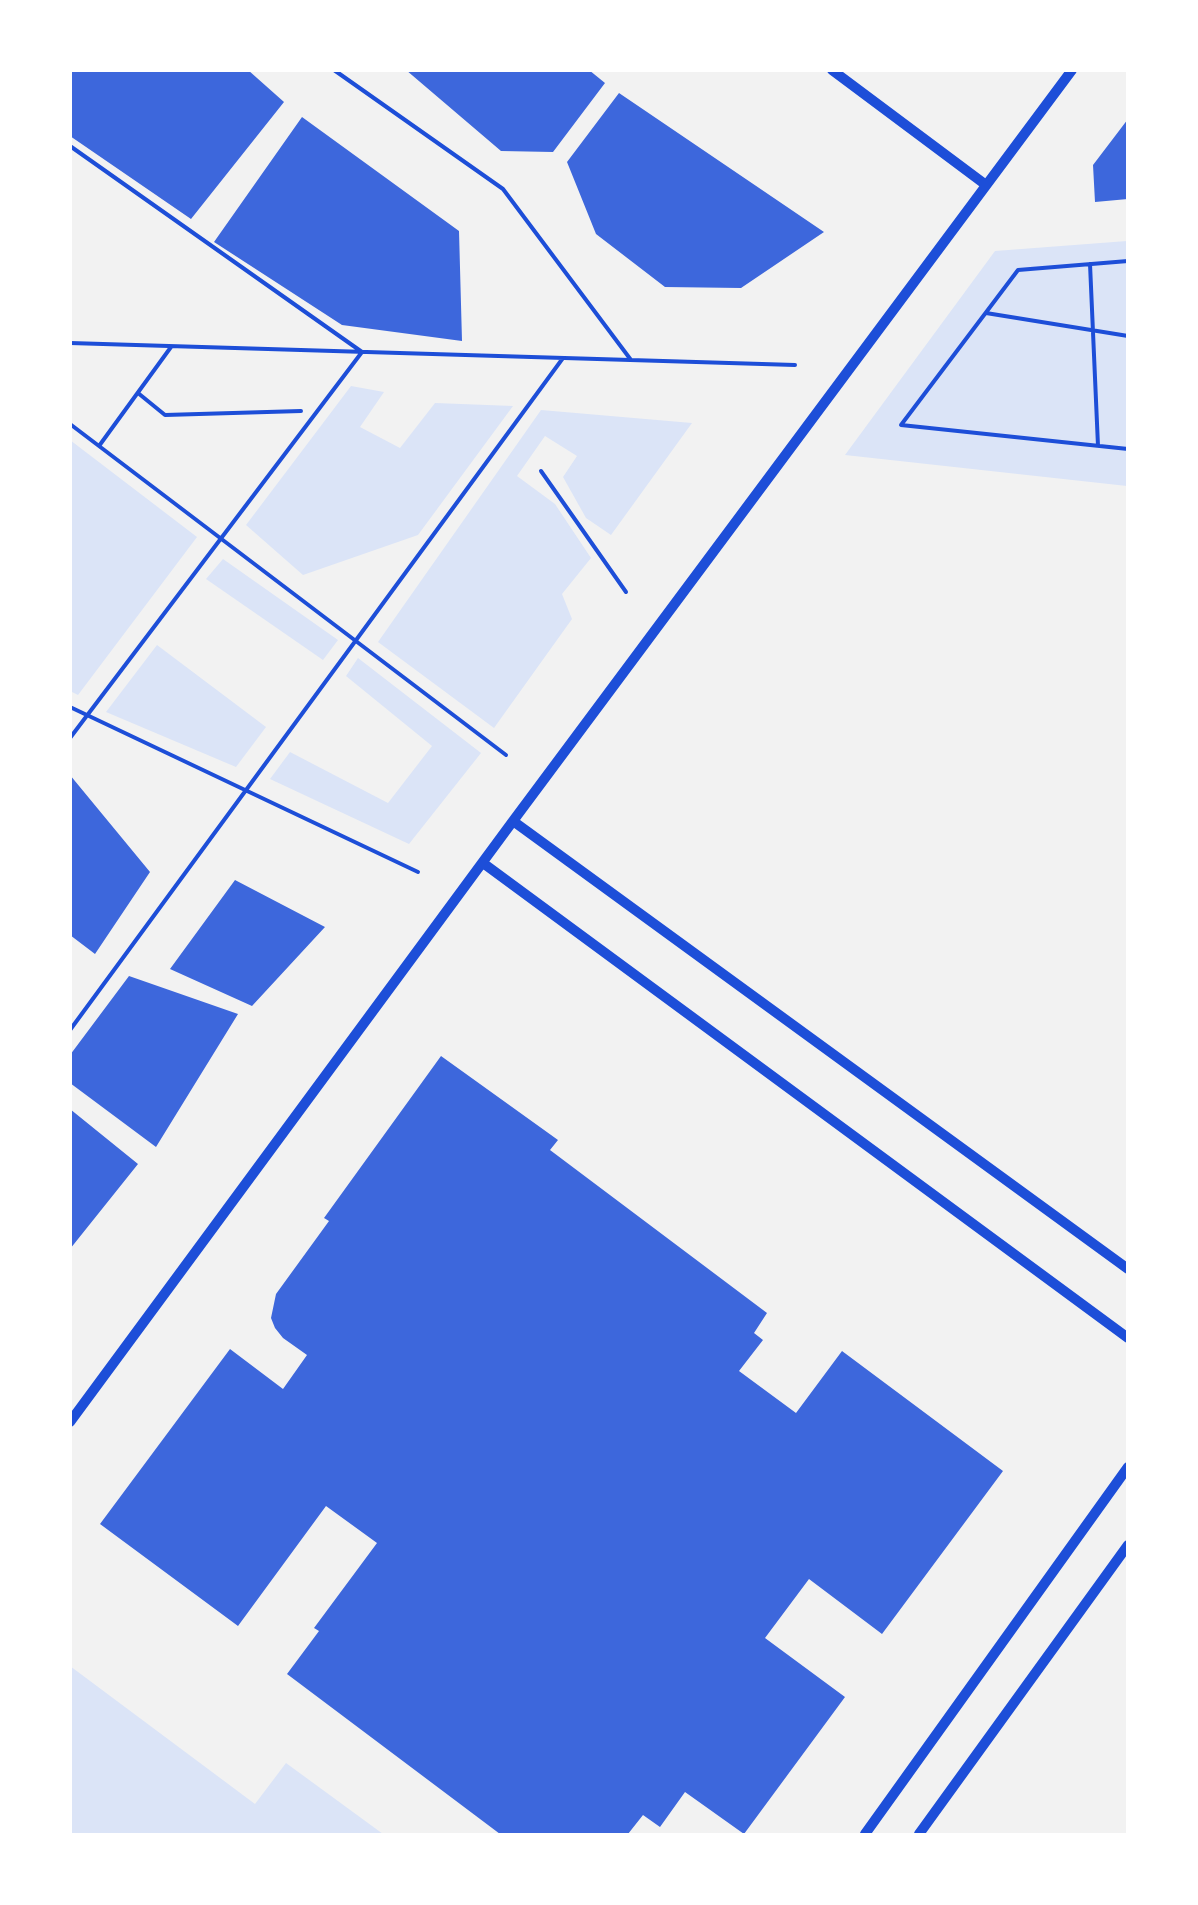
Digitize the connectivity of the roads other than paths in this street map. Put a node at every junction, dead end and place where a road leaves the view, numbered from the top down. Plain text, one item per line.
1 (832, 70) edge
2 (1072, 70) edge
3 (986, 185) junction
4 (513, 820) junction
5 (483, 863) junction
6 (1128, 1269) edge
7 (1128, 1338) edge
8 (70, 1422) edge
9 (1128, 1467) edge
10 (1128, 1545) edge
11 (865, 1834) edge
12 (919, 1834) edge

1 - 3 street
2 - 3 street
3 - 4 street
4 - 5 street
4 - 6 street
5 - 7 street
5 - 8 street
9 - 11 street
10 - 12 street

